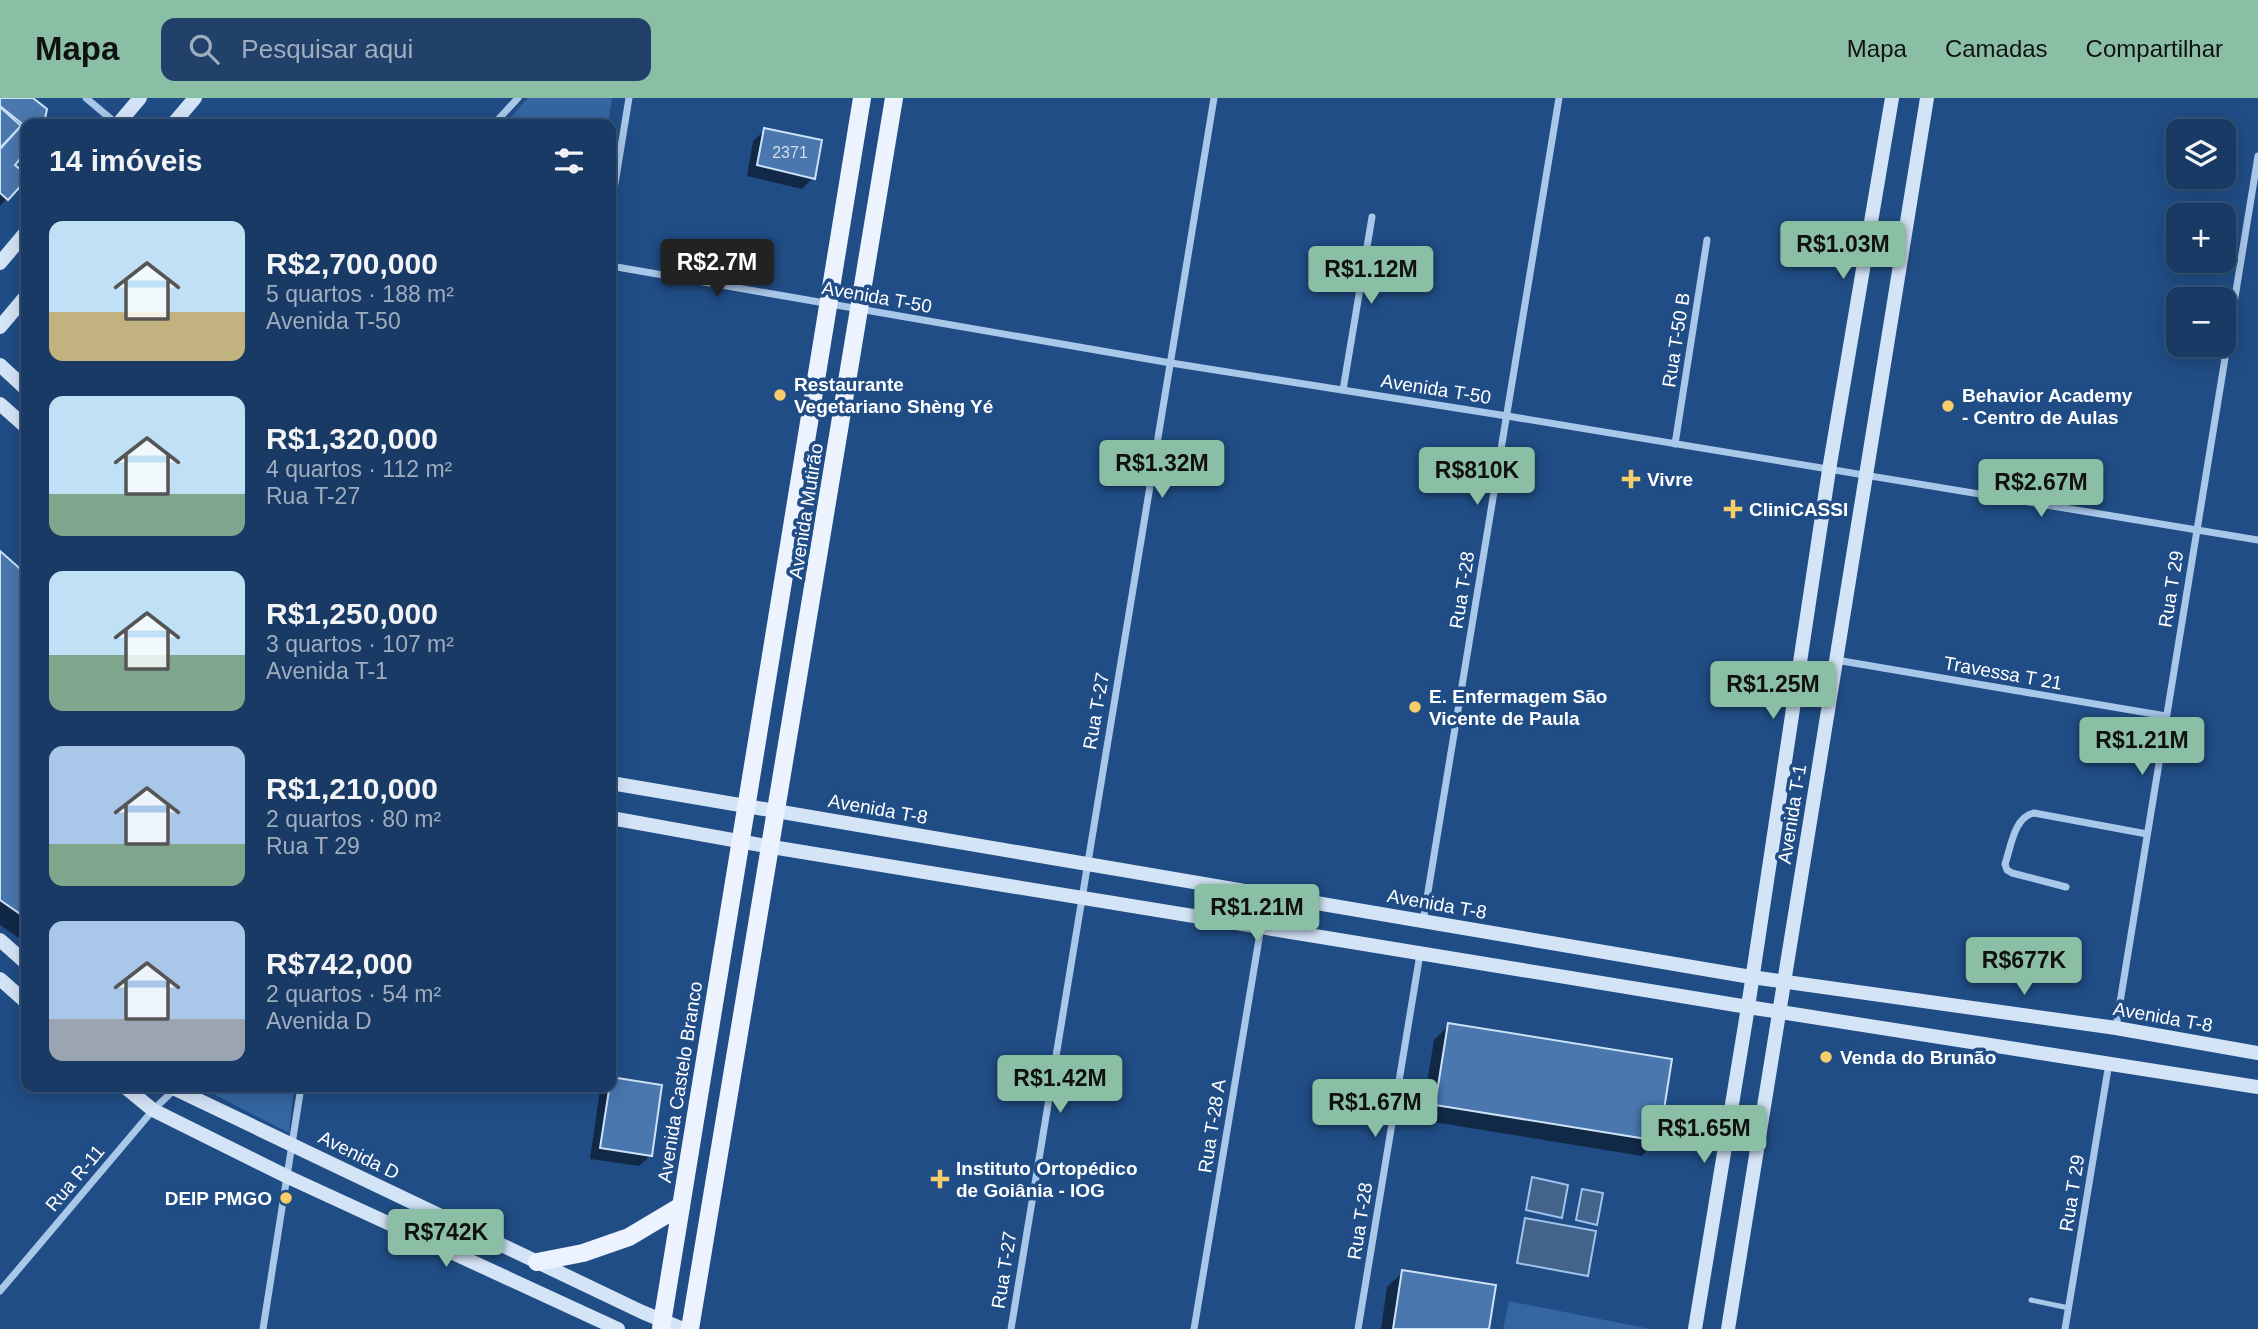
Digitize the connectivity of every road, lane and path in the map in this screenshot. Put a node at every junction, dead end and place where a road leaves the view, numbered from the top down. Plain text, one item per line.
1 (86, 98) edge
2 (140, 98) edge
3 (195, 98) edge
4 (518, 98) edge
5 (629, 98) edge
6 (862, 98) edge
7 (894, 98) edge
8 (1214, 98) edge
9 (1559, 98) edge
10 (1892, 98) edge
11 (1927, 98) edge
12 (111, 119) edge
13 (121, 119) edge
14 (177, 119) edge
15 (499, 119) edge
16 (2258, 156) edge
17 (616, 177) edge
18 (1372, 217) dead end
19 (21, 238) edge
20 (1707, 240) dead end
21 (0, 263) edge
22 (616, 267) edge
23 (21, 302) edge
24 (829, 304) junction
25 (860, 309) junction
26 (0, 327) edge
27 (1171, 363) junction
28 (0, 366) edge
29 (21, 385) edge
30 (1343, 390) junction
31 (0, 404) edge
32 (1507, 416) junction
33 (21, 423) edge
34 (1675, 444) junction
35 (1829, 470) junction
36 (1865, 475) junction
37 (2196, 530) junction
38 (2258, 540) edge
39 (1836, 660) junction
40 (2166, 716) junction
41 (616, 784) edge
42 (747, 807) junction
43 (778, 812) junction
44 (616, 819) edge
45 (2147, 834) junction
46 (741, 842) junction
47 (772, 847) junction
48 (1086, 864) junction
49 (2066, 887) dead end
50 (1081, 897) junction
51 (1423, 922) junction
52 (1261, 927) junction
53 (0, 940) edge
54 (1421, 953) junction
55 (21, 959) edge
56 (1751, 977) junction
57 (0, 979) edge
58 (1785, 981) junction
59 (21, 998) edge
60 (1748, 1007) junction
61 (1781, 1011) junction
62 (2116, 1028) junction
63 (2258, 1053) edge
64 (2109, 1062) junction
65 (2258, 1087) edge
66 (131, 1092) edge
67 (170, 1092) edge
68 (182, 1092) edge
69 (300, 1092) edge
70 (153, 1111) junction
71 (293, 1144) junction
72 (288, 1177) junction
73 (681, 1206) junction
74 (537, 1262) junction
75 (0, 1291) edge
76 (2031, 1300) dead end
77 (2069, 1307) junction
78 (662, 1325) edge
79 (263, 1329) edge
80 (618, 1329) edge
81 (683, 1329) edge
82 (690, 1329) edge
83 (1011, 1329) edge
84 (1194, 1329) edge
85 (1358, 1329) edge
86 (1695, 1329) edge
87 (1728, 1329) edge
88 (2065, 1329) edge

1 - 12 street
2 - 13 main road
3 - 14 main road
4 - 15 street
5 - 17 street
6 - 24 main road, Avenida Mutirão
7 - 25 main road, Avenida Mutirão
8 - 27 street, Rua T-27
9 - 32 street, Rua T-28
10 - 35 main road, Avenida T-1
11 - 36 main road, Avenida T-1
16 - 37 street, Rua T 29
18 - 30 street
19 - 21 main road
20 - 34 street, Rua T-50 B
22 - 24 street, Avenida T-50
23 - 26 main road
24 - 25 street, Avenida T-50
24 - 42 main road, Avenida Mutirão
25 - 27 street, Avenida T-50
25 - 43 main road, Avenida Mutirão
27 - 30 street, Avenida T-50
27 - 48 street, Rua T-27
28 - 29 main road
30 - 32 street, Avenida T-50
31 - 33 main road
32 - 34 street, Avenida T-50
32 - 51 street, Rua T-28
34 - 35 street, Avenida T-50
35 - 36 street, Avenida T-50
35 - 56 main road, Avenida T-1
36 - 37 street, Avenida T-50
36 - 39 main road, Avenida T-1
37 - 38 street, Avenida T-50
37 - 40 street, Rua T 29
39 - 40 street, Travessa T 21
39 - 58 main road, Avenida T-1
40 - 45 street, Rua T 29
41 - 42 main road, Avenida T-8
42 - 43 main road, Avenida T-8
42 - 46 main road, Avenida Mutirão
43 - 47 main road, Avenida Mutirão
43 - 48 main road, Avenida T-8
44 - 46 main road
45 - 49 street
45 - 62 street, Rua T 29
46 - 47 main road
46 - 73 main road, Avenida Castelo Branco
47 - 50 main road
47 - 82 main road
48 - 50 street, Rua T-27
48 - 51 main road, Avenida T-8
50 - 52 main road
50 - 83 street, Rua T-27
51 - 56 main road, Avenida T-8
52 - 54 main road
52 - 84 street, Rua T-28 A
53 - 55 main road
54 - 60 main road
54 - 85 street, Rua T-28
56 - 58 main road, Avenida T-8
56 - 60 main road, Avenida T-1
57 - 59 main road
58 - 61 main road, Avenida T-1
58 - 62 main road, Avenida T-8
60 - 61 main road
60 - 86 main road, Avenida T-1
61 - 64 main road
61 - 87 main road, Avenida T-1
62 - 63 main road, Avenida T-8
64 - 65 main road
64 - 77 street, Rua T 29
66 - 70 main road
67 - 70 street, Rua R-11
68 - 71 main road, Avenida D
69 - 71 street
70 - 72 main road
70 - 75 street, Rua R-11
71 - 72 street
71 - 74 main road, Avenida D
72 - 79 street
72 - 80 main road
73 - 74 main road
73 - 78 main road, Avenida Castelo Branco
74 - 78 main road, Avenida D
76 - 77 lane
77 - 88 street, Rua T 29
78 - 81 main road, Avenida D

